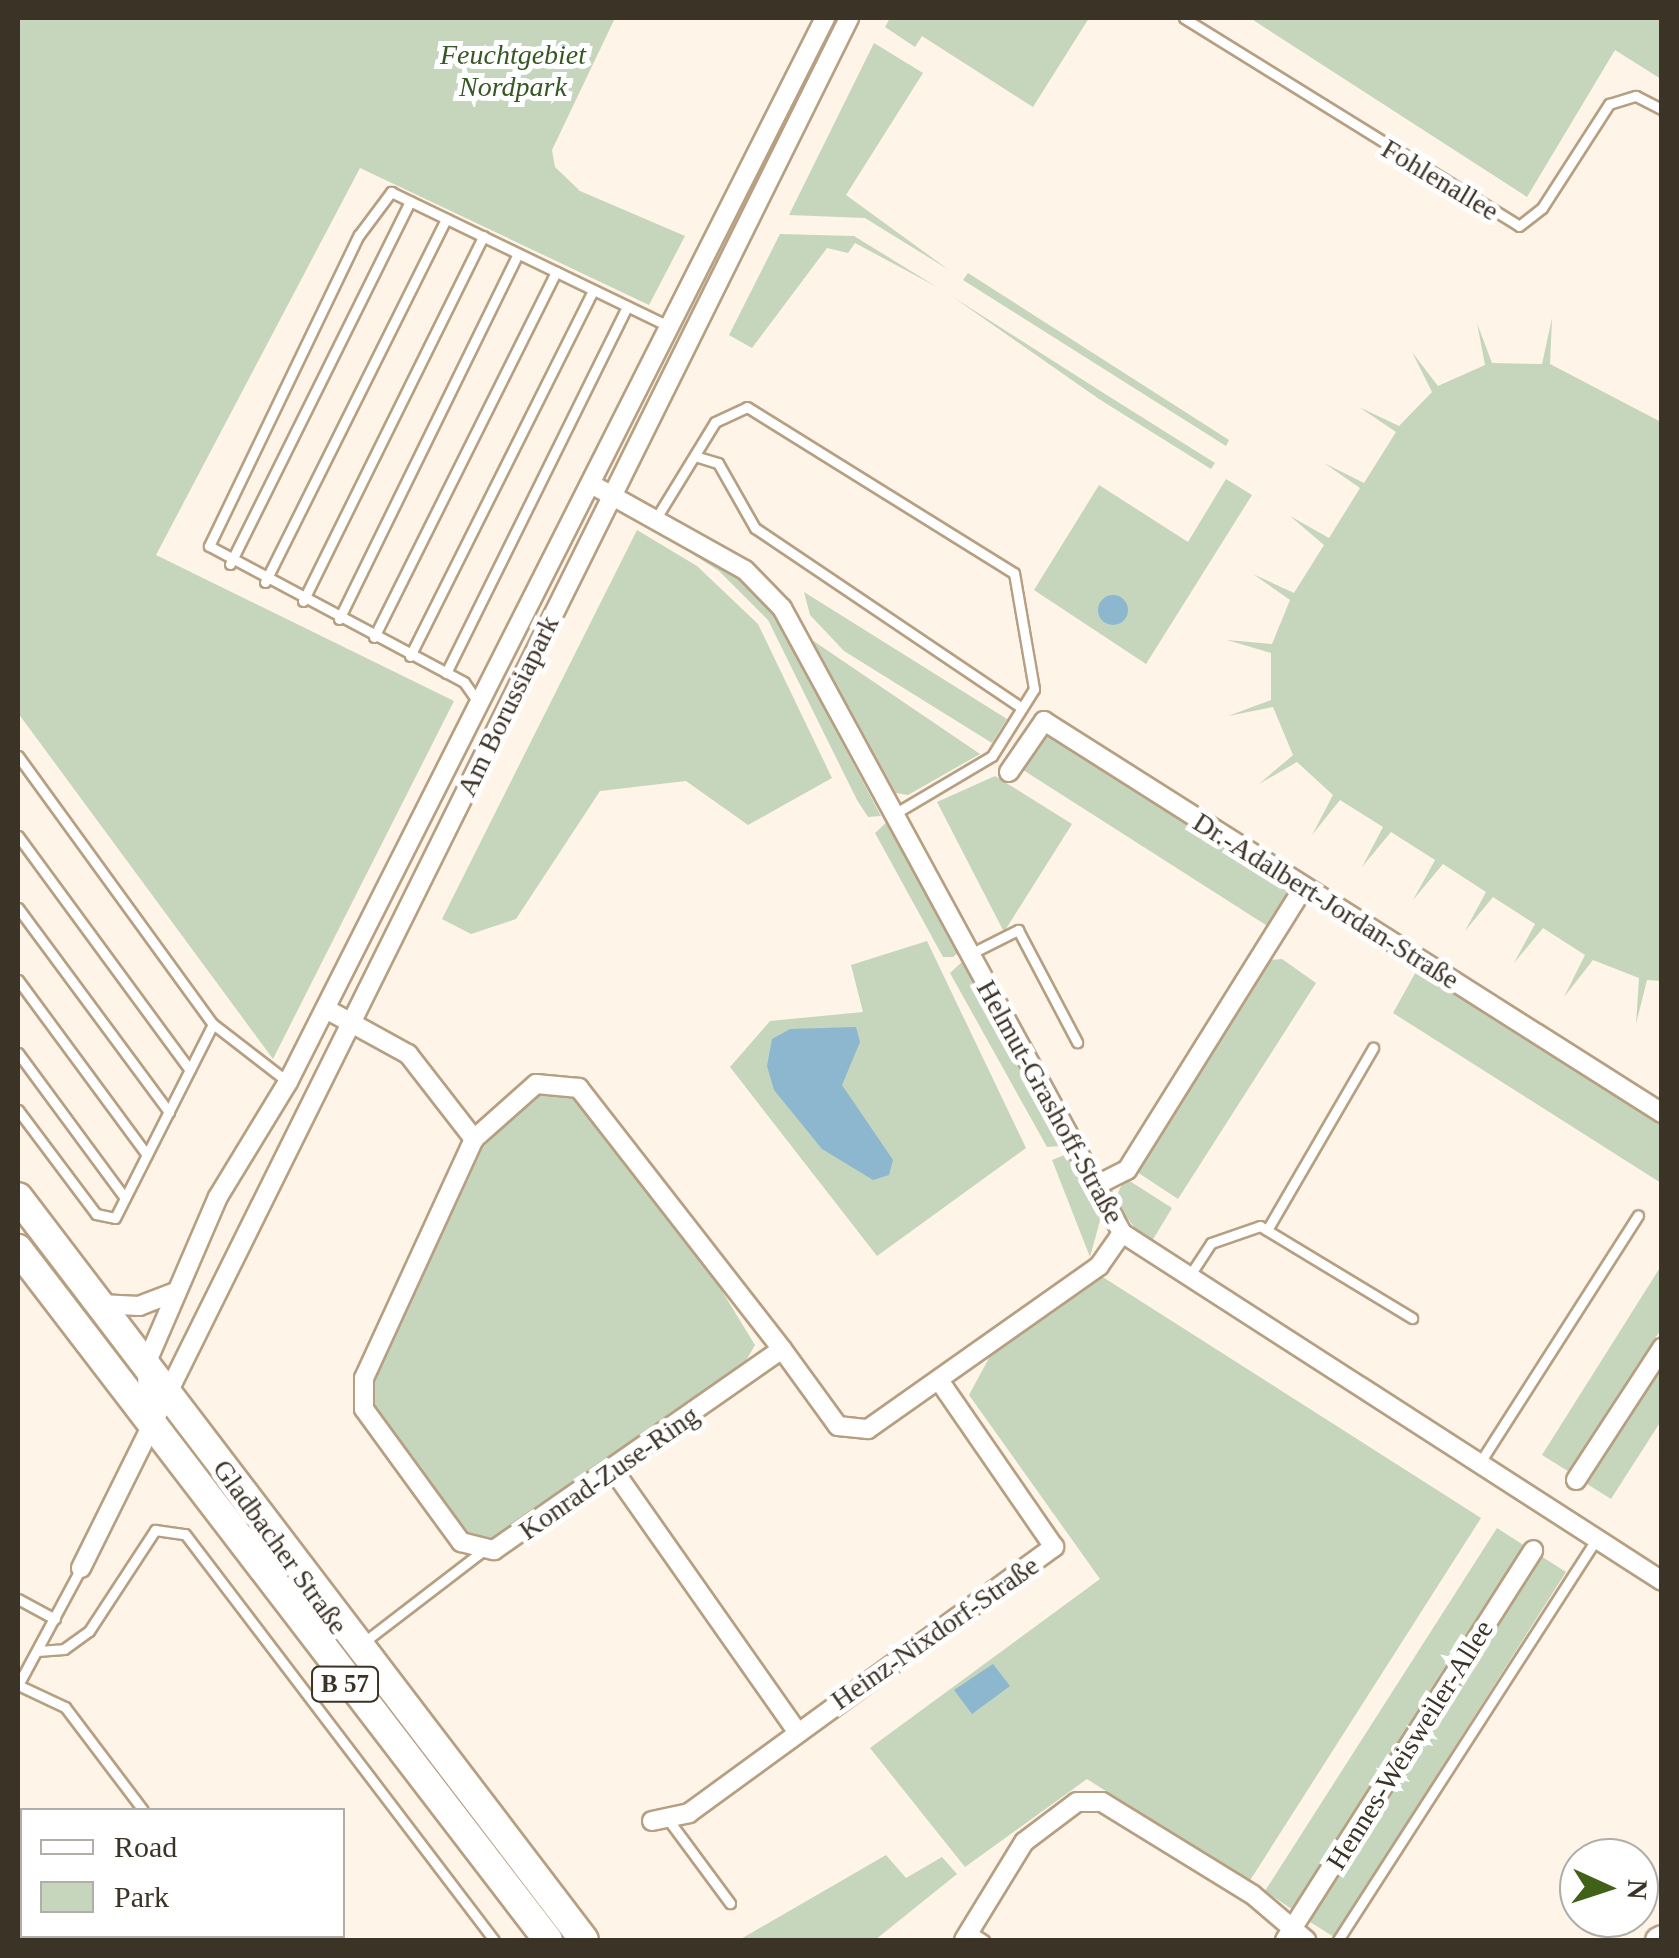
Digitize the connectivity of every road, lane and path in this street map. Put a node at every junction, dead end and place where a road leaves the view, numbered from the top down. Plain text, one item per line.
1 (825, 18) edge
2 (849, 18) edge
3 (1187, 18) edge
4 (1662, 109) edge
5 (410, 201) junction
6 (446, 218) junction
7 (483, 236) junction
8 (518, 254) junction
9 (556, 272) junction
10 (593, 290) junction
11 (627, 306) junction
12 (670, 327) junction
13 (698, 457) junction
14 (591, 484) junction
15 (614, 493) junction
16 (658, 516) junction
17 (230, 564) junction
18 (264, 582) junction
19 (303, 601) junction
20 (339, 619) junction
21 (374, 637) junction
22 (410, 656) junction
23 (446, 673) junction
24 (479, 706) junction
25 (1022, 708) junction
26 (18, 756) edge
27 (1009, 772) dead end
28 (894, 814) junction
29 (18, 836) edge
30 (1304, 887) junction
31 (18, 908) edge
32 (970, 954) junction
33 (18, 980) edge
34 (326, 1009) junction
35 (352, 1021) junction
36 (213, 1024) junction
37 (1076, 1042) dead end
38 (1372, 1048) dead end
39 (18, 1053) edge
40 (190, 1070) junction
41 (288, 1082) junction
42 (18, 1110) edge
43 (169, 1112) junction
44 (1662, 1113) edge
45 (474, 1139) junction
46 (147, 1156) junction
47 (1095, 1186) junction
48 (18, 1197) edge
49 (125, 1198) junction
50 (1638, 1216) dead end
51 (1268, 1230) junction
52 (1122, 1234) junction
53 (18, 1249) edge
54 (1187, 1280) junction
55 (176, 1292) junction
56 (96, 1304) junction
57 (1412, 1318) dead end
58 (1662, 1348) edge
59 (782, 1349) junction
60 (146, 1364) junction
61 (940, 1382) junction
62 (170, 1395) junction
63 (150, 1422) junction
64 (1478, 1466) junction
65 (614, 1472) junction
66 (1576, 1480) dead end
67 (1596, 1540) junction
68 (485, 1549) junction
69 (1533, 1550) dead end
70 (81, 1568) joint
71 (1662, 1581) edge
72 (18, 1598) edge
73 (54, 1619) junction
74 (355, 1648) junction
75 (37, 1651) junction
76 (18, 1660) edge
77 (26, 1670) junction
78 (796, 1730) junction
79 (141, 1808) edge
80 (659, 1819) joint
81 (730, 1903) dead end
82 (972, 1937) edge
83 (1296, 1938) edge
84 (494, 1940) edge
85 (548, 1940) edge
86 (584, 1940) edge
87 (1338, 1940) edge

1 - 12 street, Am Borussiapark
2 - 15 street, Am Borussiapark
3 - 4 lane, Fohlenallee
5 - 6 lane
5 - 17 lane
5 - 17 lane
6 - 7 lane
6 - 18 lane
7 - 8 lane
7 - 19 lane
8 - 9 lane
8 - 20 lane
9 - 10 lane
9 - 21 lane
10 - 11 lane
10 - 22 lane
11 - 12 lane
11 - 23 lane
12 - 14 street, Am Borussiapark
13 - 16 lane
13 - 25 lane
13 - 25 lane
14 - 15 street, Helmut-Grashoff-Straße
14 - 24 street, Am Borussiapark
15 - 16 street, Helmut-Grashoff-Straße
15 - 35 street, Am Borussiapark
16 - 28 street, Helmut-Grashoff-Straße
17 - 18 lane
18 - 19 lane
19 - 20 lane
20 - 21 lane
21 - 22 lane
22 - 23 lane
23 - 24 lane
24 - 34 street, Am Borussiapark
25 - 28 lane
26 - 36 lane
27 - 30 street, Dr.-Adalbert-Jordan-Straße
28 - 32 street, Helmut-Grashoff-Straße
29 - 40 lane
30 - 44 street, Dr.-Adalbert-Jordan-Straße
30 - 47 street
31 - 43 lane
32 - 37 lane
32 - 47 street, Helmut-Grashoff-Straße
33 - 46 lane
34 - 35 street
34 - 41 street, Am Borussiapark
35 - 45 street
35 - 62 street, Am Borussiapark
36 - 40 lane
36 - 41 lane
38 - 51 lane
39 - 49 lane
40 - 43 lane
41 - 55 street, Am Borussiapark
42 - 49 lane
43 - 46 lane
45 - 59 street, Konrad-Zuse-Ring
45 - 68 street, Konrad-Zuse-Ring
46 - 49 lane
47 - 52 street, Helmut-Grashoff-Straße
48 - 56 main road, Gladbacher Straße / B 57
50 - 64 lane
51 - 54 lane
51 - 57 lane
52 - 54 street, Helmut-Grashoff-Straße
52 - 61 street, Konrad-Zuse-Ring
53 - 63 main road, Gladbacher Straße / B 57
54 - 64 street, Helmut-Grashoff-Straße
55 - 56 street
55 - 60 street, Am Borussiapark
56 - 60 main road, Gladbacher Straße / B 57
58 - 66 street
59 - 61 street, Konrad-Zuse-Ring
59 - 65 street, Konrad-Zuse-Ring
60 - 62 main road, Gladbacher Straße / B 57
60 - 63 street
61 - 78 street, Heinz-Nixdorf-Straße
62 - 63 street, Am Borussiapark
62 - 74 main road, Gladbacher Straße / B 57
63 - 70 street, Am Borussiapark
63 - 85 main road, Gladbacher Straße / B 57
64 - 67 street, Helmut-Grashoff-Straße
65 - 68 street, Konrad-Zuse-Ring
65 - 78 street
67 - 71 street, Helmut-Grashoff-Straße
67 - 87 lane
68 - 74 lane
69 - 83 street, Hennes-Weisweiler-Allee
70 - 73 lane
72 - 73 lane
73 - 75 lane
74 - 86 main road, Gladbacher Straße / B 57
75 - 77 lane
75 - 84 lane
76 - 77 lane
77 - 79 lane
78 - 80 street, Heinz-Nixdorf-Straße
80 - 81 lane
82 - 83 street

